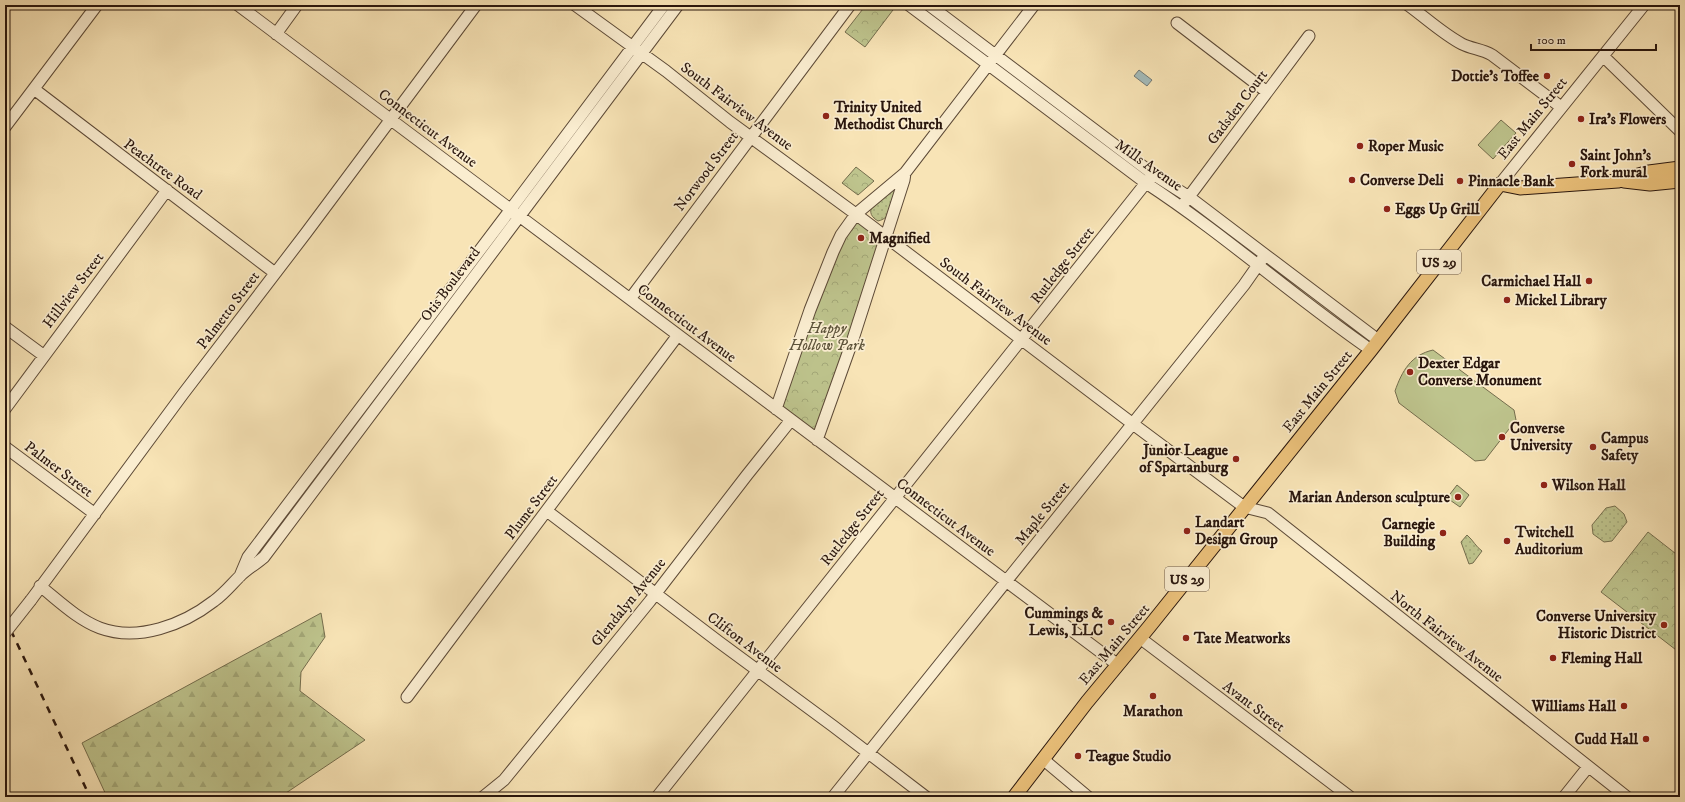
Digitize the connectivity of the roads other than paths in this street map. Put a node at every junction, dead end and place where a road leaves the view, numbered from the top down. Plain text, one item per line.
1 (98, 5) edge
2 (238, 5) edge
3 (298, 5) edge
4 (476, 5) edge
5 (575, 5) edge
6 (664, 5) edge
7 (678, 5) edge
8 (850, 5) edge
9 (909, 5) edge
10 (929, 5) edge
11 (1034, 5) edge
12 (1408, 5) edge
13 (1644, 5) edge
14 (1177, 23) dead end
15 (276, 34) junction
16 (1309, 36) dead end
17 (632, 47) junction
18 (642, 54) junction
19 (995, 55) junction
20 (1603, 56) junction
21 (988, 64) junction
22 (34, 89) junction
23 (1267, 92) junction
24 (1562, 107) junction
25 (390, 119) junction
26 (5, 127) edge
27 (1680, 131) edge
28 (751, 137) junction
29 (1680, 168) edge
30 (905, 173) junction
31 (1154, 174) junction
32 (1618, 181) junction
33 (1680, 181) edge
34 (1146, 183) junction
35 (1500, 184) junction
36 (166, 190) junction
37 (1189, 197) junction
38 (1182, 206) junction
39 (511, 209) junction
40 (856, 214) junction
41 (521, 216) junction
42 (886, 237) junction
43 (1264, 256) junction
44 (1258, 265) junction
45 (275, 273) junction
46 (630, 299) junction
47 (5, 327) edge
48 (678, 335) junction
49 (1021, 340) junction
50 (1375, 345) junction
51 (43, 355) junction
52 (5, 409) edge
53 (776, 409) junction
54 (792, 420) junction
55 (1133, 424) junction
56 (817, 440) junction
57 (5, 447) edge
58 (895, 498) junction
59 (1244, 506) junction
60 (547, 511) junction
61 (95, 514) junction
62 (240, 576) junction
63 (1007, 582) junction
64 (40, 586) junction
65 (655, 593) junction
66 (5, 633) edge
67 (1140, 638) junction
68 (1118, 665) junction
69 (758, 671) junction
70 (407, 696) dead end
71 (868, 753) junction
72 (1044, 760) junction
73 (1588, 767) junction
74 (483, 797) edge
75 (657, 797) edge
76 (834, 797) edge
77 (926, 797) edge
78 (1014, 797) edge
79 (1088, 797) edge
80 (1350, 797) edge
81 (1564, 797) edge
82 (1627, 797) edge

1 - 22 street
2 - 15 street, Connecticut Avenue
3 - 15 street
4 - 25 street, Palmetto Street
5 - 17 street, South Fairview Avenue
6 - 17 street, Otis Boulevard
7 - 18 street, Otis Boulevard
8 - 28 street, Norwood Street
9 - 21 street, Mills Avenue
10 - 19 street, Mills Avenue
11 - 19 street
12 - 24 street
13 - 20 street, East Main Street
14 - 23 street
15 - 25 street, Connecticut Avenue
16 - 23 street, Gadsden Court
17 - 18 street, South Fairview Avenue
17 - 39 street, Otis Boulevard
18 - 28 street, South Fairview Avenue
18 - 41 street, Otis Boulevard
19 - 21 street
19 - 31 street, Mills Avenue
20 - 24 street, East Main Street
20 - 27 street
21 - 30 street
21 - 34 street, Mills Avenue
22 - 26 street
22 - 36 street, Peachtree Road
23 - 37 street, Gadsden Court
24 - 35 street, East Main Street
25 - 39 street, Connecticut Avenue
25 - 45 street, Palmetto Street
28 - 40 street, South Fairview Avenue
28 - 46 street, Norwood Street
29 - 32 main road
30 - 40 street
30 - 42 street
31 - 34 street, Rutledge Street
31 - 37 street, Mills Avenue
32 - 33 main road
32 - 35 main road
34 - 38 street, Mills Avenue
34 - 49 street, Rutledge Street
35 - 50 main road, East Main Street / US 29
36 - 45 street, Peachtree Road
36 - 51 street, Hillview Street
37 - 38 street, Gadsden Court
37 - 43 street, Mills Avenue
38 - 44 street, Mills Avenue
39 - 41 street, Connecticut Avenue
39 - 62 street, Otis Boulevard
40 - 42 street, South Fairview Avenue
40 - 53 street
41 - 46 street, Connecticut Avenue
41 - 62 street, Otis Boulevard
42 - 49 street, South Fairview Avenue
42 - 56 street
43 - 44 street, Maple Street
43 - 50 street, Mills Avenue
44 - 50 street, Mills Avenue
44 - 55 street, Maple Street
45 - 61 street, Palmetto Street
46 - 48 street, Connecticut Avenue
47 - 51 street
48 - 53 street, Connecticut Avenue
48 - 60 street, Plume Street
49 - 55 street, South Fairview Avenue
49 - 58 street, Rutledge Street
50 - 59 main road, East Main Street / US 29
51 - 52 street, Hillview Street
53 - 54 street, Connecticut Avenue
54 - 56 street, Connecticut Avenue
54 - 65 street, Glendalyn Avenue
55 - 59 street, South Fairview Avenue
55 - 63 street, Maple Street
56 - 58 street, Connecticut Avenue
57 - 61 street, Palmer Street
58 - 63 street, Connecticut Avenue
58 - 69 street, Rutledge Street
59 - 67 main road, East Main Street / US 29
59 - 73 street, North Fairview Avenue
60 - 65 street, Clifton Avenue
60 - 70 street, Plume Street
61 - 64 street, Palmetto Street
62 - 64 street, Otis Boulevard
63 - 68 street, Connecticut Avenue
63 - 71 street, Maple Street
64 - 66 street, Palmetto Street, bridge
65 - 69 street, Clifton Avenue
65 - 74 street, Glendalyn Avenue
67 - 68 main road, East Main Street / US 29
67 - 80 street, Avant Street
68 - 72 main road, East Main Street / US 29
69 - 71 street, Clifton Avenue
69 - 75 street, Rutledge Street
71 - 76 street, Maple Street
71 - 77 street, Clifton Avenue
72 - 78 main road, East Main Street / US 29
72 - 79 street
73 - 81 street
73 - 82 street, North Fairview Avenue

